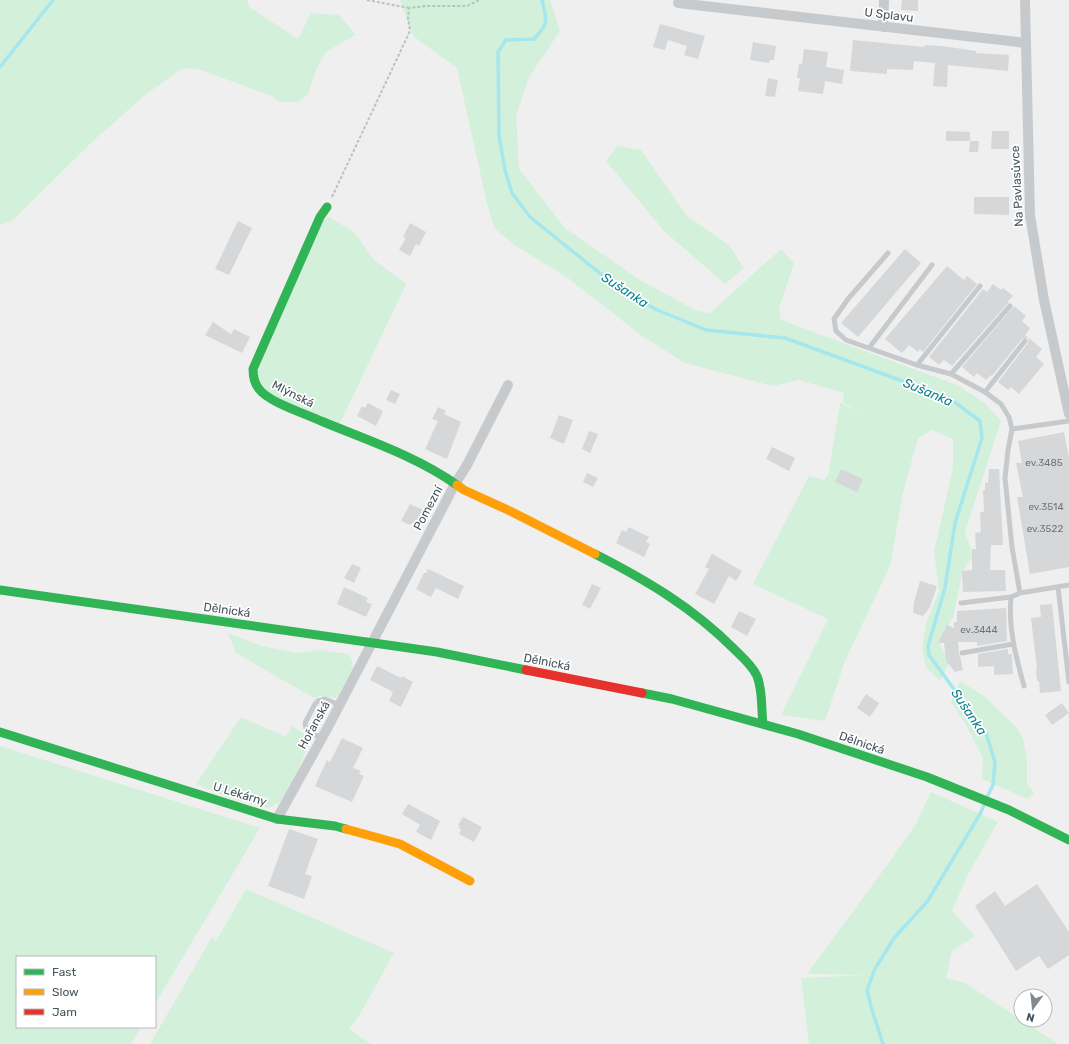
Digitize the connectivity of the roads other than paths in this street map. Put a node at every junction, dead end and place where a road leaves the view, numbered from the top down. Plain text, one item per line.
1 (884, 0) edge
2 (1025, 0) edge
3 (678, 3) dead end
4 (720, 4) edge
5 (883, 27) junction
6 (1026, 43) junction
7 (327, 207) road end
8 (888, 253) dead end
9 (932, 265) dead end
10 (980, 286) dead end
11 (1010, 306) dead end
12 (1024, 341) dead end
13 (869, 348) junction
14 (917, 365) junction
15 (951, 374) junction
16 (508, 385) dead end
17 (985, 392) junction
18 (1069, 414) edge
19 (1069, 421) edge
20 (1012, 429) junction
21 (455, 484) junction
22 (1069, 585) edge
23 (1058, 587) junction
24 (0, 590) edge
25 (1020, 593) junction
26 (1011, 597) junction
27 (961, 602) dead end
28 (371, 643) junction
29 (1013, 644) junction
30 (962, 653) dead end
31 (1069, 682) edge
32 (1024, 686) dead end
33 (340, 705) junction
34 (763, 724) junction
35 (0, 732) edge
36 (321, 738) junction
37 (278, 819) junction
38 (1069, 840) edge
39 (470, 882) dead end

1 - 5 street
2 - 6 street, Na Pavlasůvce
3 - 4 street, U Splavu
4 - 5 street, U Splavu
5 - 6 street, U Splavu
6 - 18 street, Na Pavlasůvce
7 - 21 street, Mlýnská
8 - 13 lane
9 - 13 lane
10 - 14 lane
11 - 15 lane
12 - 17 lane
13 - 14 lane
14 - 15 lane
15 - 17 lane
16 - 21 street, Pomezní
17 - 20 lane
19 - 20 lane
20 - 25 lane
21 - 28 street, Pomezní
21 - 34 street, Mlýnská
22 - 23 lane
23 - 25 lane
23 - 31 lane
24 - 28 street, Dělnická
25 - 26 lane
26 - 27 lane
26 - 29 lane
28 - 33 street, Hořanská
28 - 34 street, Dělnická
29 - 30 lane
29 - 32 lane
33 - 36 street, Hořanská
33 - 36 lane
34 - 38 street, Dělnická
35 - 37 street, U Lékárny
36 - 37 street, Hořanská
37 - 39 street, U Lékárny

